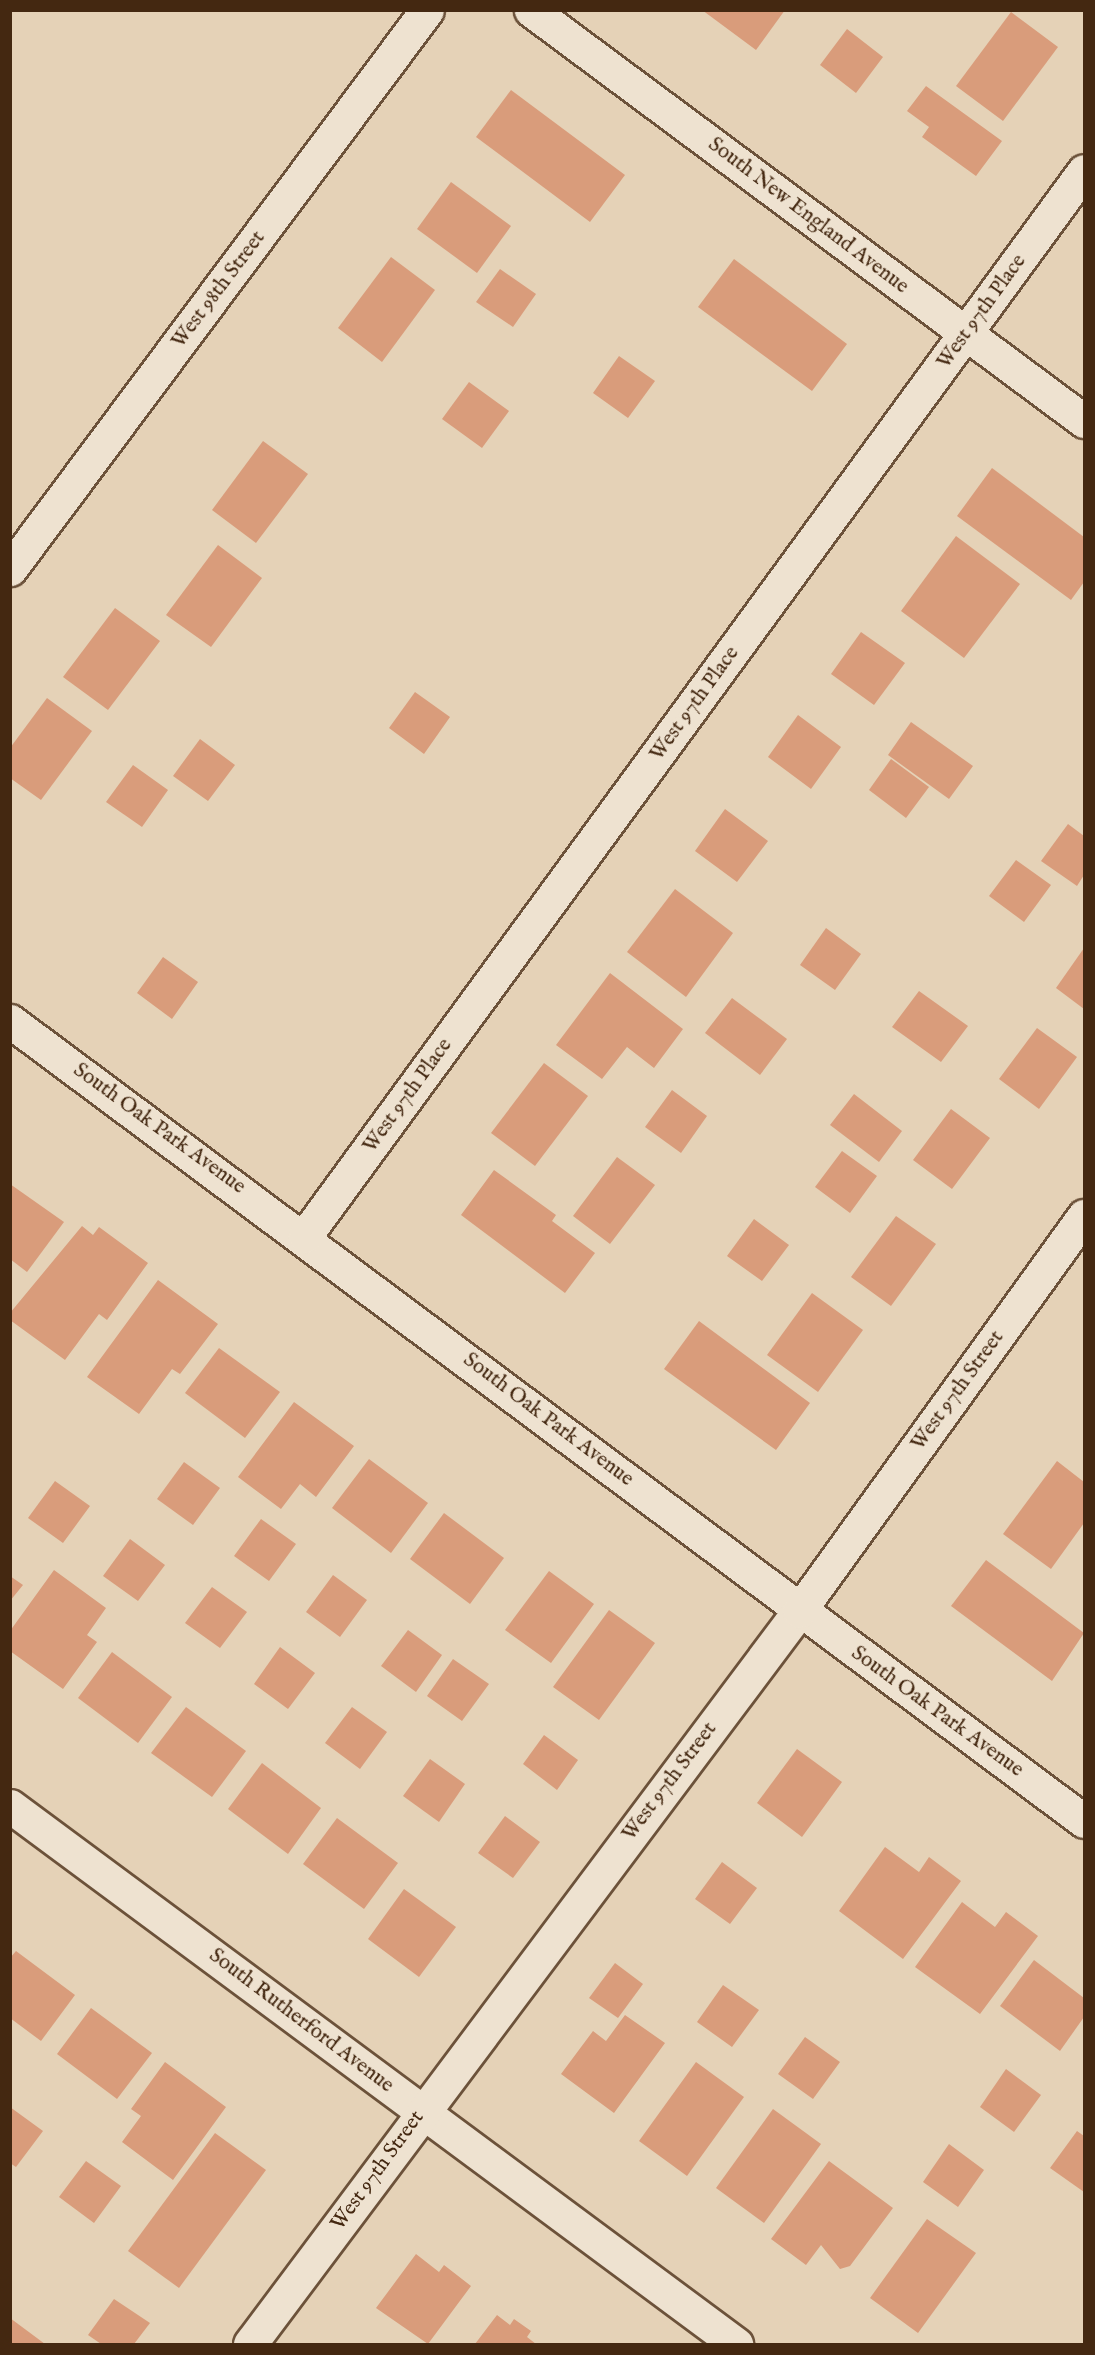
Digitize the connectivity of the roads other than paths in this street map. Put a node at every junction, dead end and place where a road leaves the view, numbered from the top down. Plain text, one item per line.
1 (427, 10) edge
2 (531, 10) edge
3 (1084, 171) edge
4 (966, 333) junction
5 (1084, 421) edge
6 (10, 569) edge
7 (10, 1021) edge
8 (1084, 1216) edge
9 (305, 1236) junction
10 (799, 1611) junction
11 (10, 1806) edge
12 (1084, 1821) edge
13 (422, 2110) junction
14 (250, 2344) edge
15 (736, 2344) edge

1 - 6 street, West 98th Street
2 - 4 street, South New England Avenue
3 - 4 street, West 97th Place
4 - 5 street, South New England Avenue
4 - 9 street, West 97th Place
7 - 9 street, South Oak Park Avenue
8 - 10 street, West 97th Street
9 - 10 street, South Oak Park Avenue
10 - 12 street, South Oak Park Avenue
10 - 13 street, West 97th Street
11 - 13 street, South Rutherford Avenue
13 - 14 street, West 97th Street
13 - 15 street, South Rutherford Avenue

